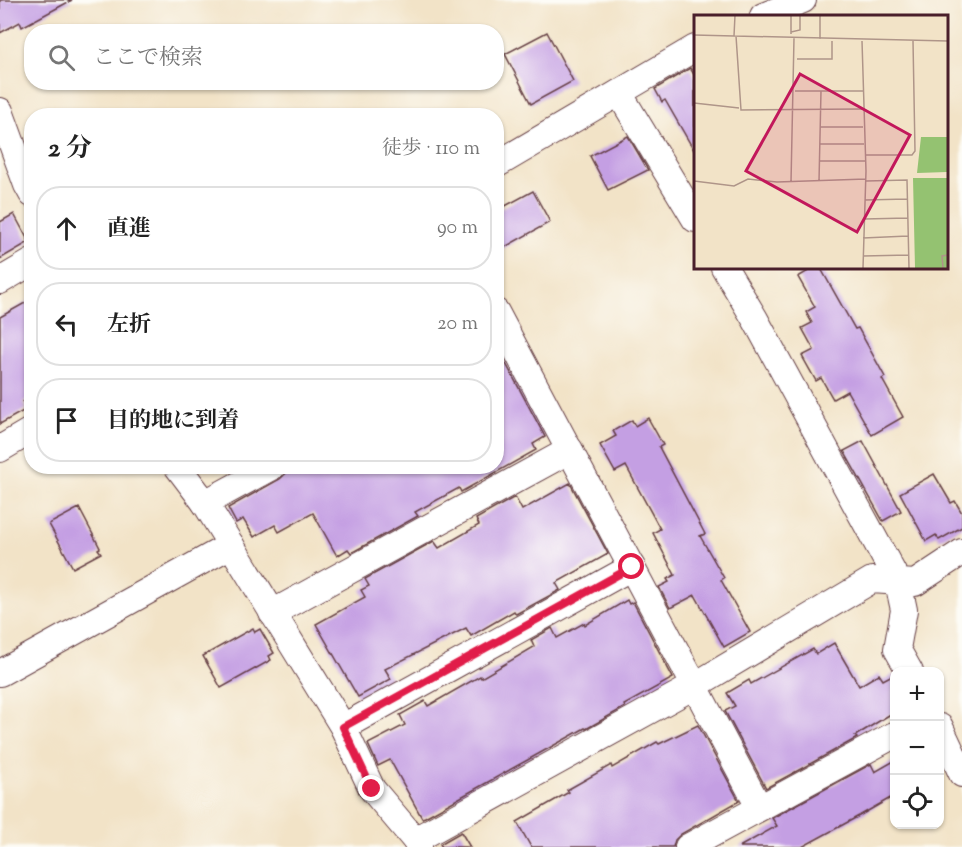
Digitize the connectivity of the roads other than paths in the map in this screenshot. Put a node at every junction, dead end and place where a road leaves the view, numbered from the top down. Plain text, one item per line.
1 (803, 0) edge
2 (766, 15) edge
3 (694, 49) edge
4 (619, 93) junction
5 (1, 115) edge
6 (504, 160) edge
7 (24, 177) edge
8 (694, 217) edge
9 (24, 267) edge
10 (725, 268) edge
11 (0, 281) edge
12 (504, 344) edge
13 (24, 435) edge
14 (0, 449) edge
15 (570, 450) junction
16 (183, 474) edge
17 (258, 474) edge
18 (205, 503) junction
19 (231, 545) junction
20 (962, 552) edge
21 (632, 567) junction
22 (898, 582) junction
23 (272, 613) junction
24 (907, 667) edge
25 (0, 673) edge
26 (694, 686) junction
27 (343, 727) junction
28 (890, 737) edge
29 (944, 737) edge
30 (962, 774) edge
31 (759, 807) junction
32 (417, 843) edge
33 (688, 847) edge

1 - 2 street
3 - 4 street
4 - 6 street
4 - 8 street
5 - 7 street
9 - 11 street
10 - 22 street
12 - 15 street
13 - 14 street
15 - 21 street
15 - 23 street
16 - 18 street
17 - 18 street
18 - 19 street
19 - 23 street
19 - 25 street
20 - 22 street
21 - 26 street
21 - 27 street
22 - 24 street
22 - 26 street
23 - 27 street
26 - 31 street
26 - 32 street
27 - 32 street
28 - 31 street
29 - 30 street
31 - 33 street

